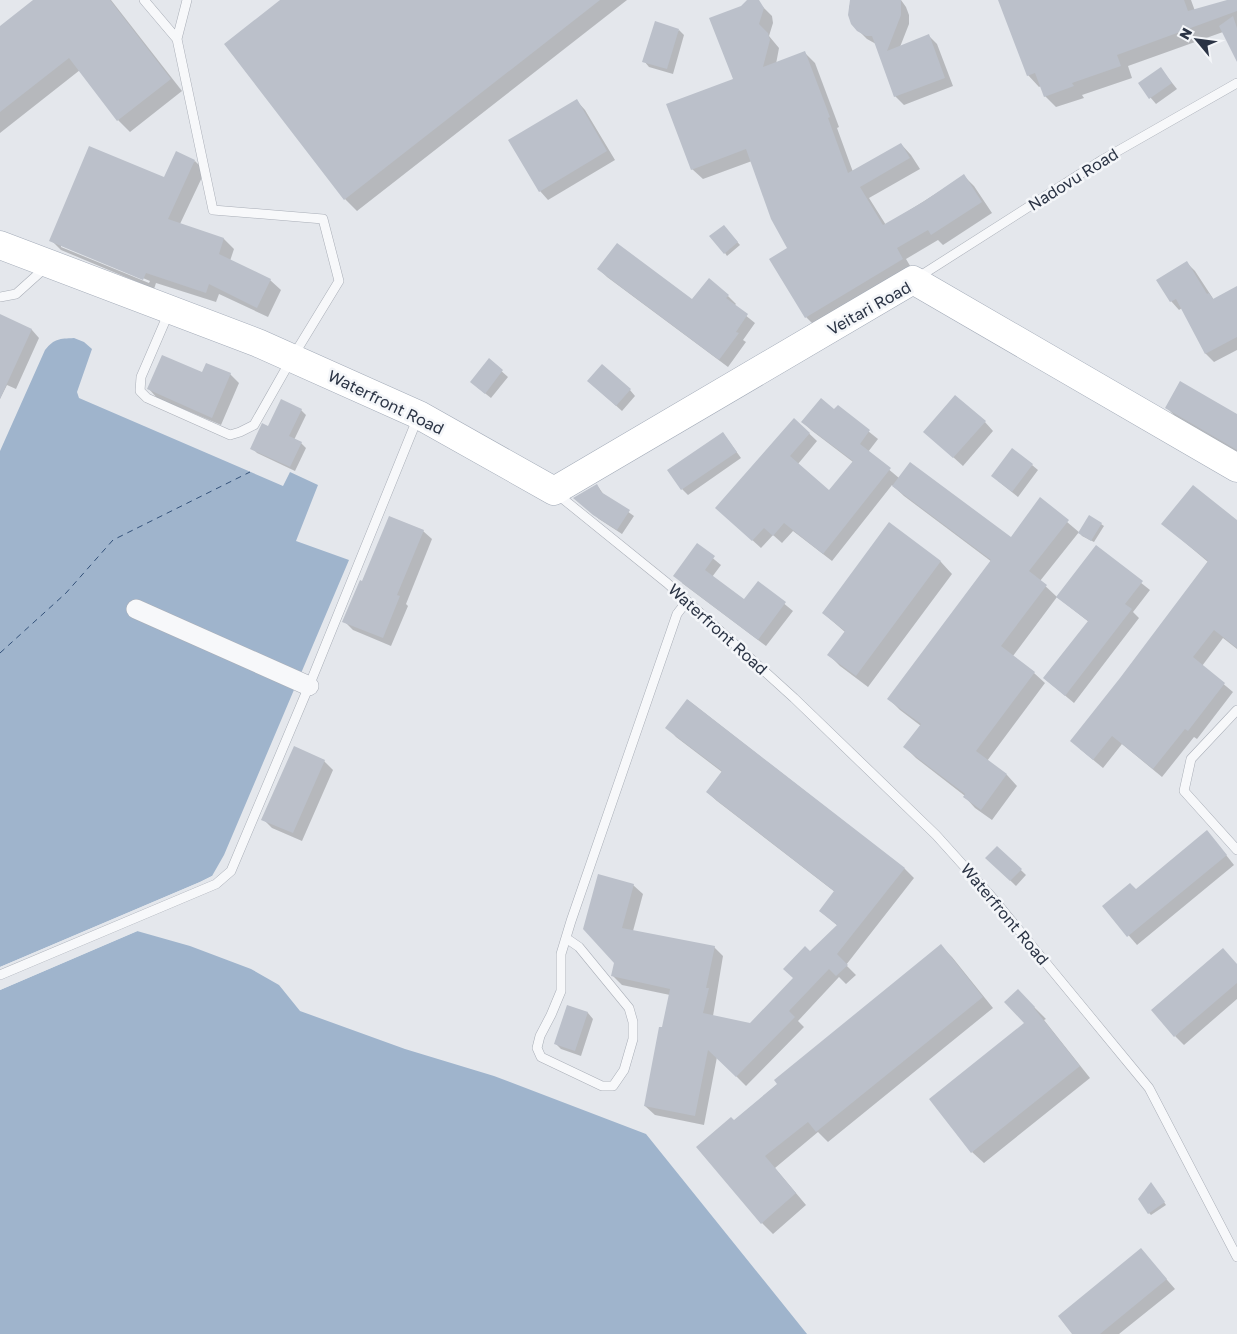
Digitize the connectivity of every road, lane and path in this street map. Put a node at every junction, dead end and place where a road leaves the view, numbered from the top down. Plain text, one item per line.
1 (144, 0) edge
2 (187, 0) edge
3 (178, 38) junction
4 (1237, 83) edge
5 (0, 245) edge
6 (50, 264) junction
7 (913, 280) junction
8 (0, 297) edge
9 (170, 310) junction
10 (292, 358) junction
11 (419, 415) junction
12 (1237, 468) edge
13 (554, 491) junction
14 (687, 601) junction
15 (136, 609) dead end
16 (309, 686) junction
17 (1237, 710) edge
18 (1237, 850) edge
19 (566, 938) junction
20 (0, 975) edge
21 (1237, 1257) edge

1 - 3 lane
2 - 3 lane
3 - 10 lane
4 - 7 lane, Nadovu Road
5 - 6 main road, Waterfront Road
6 - 8 lane
6 - 9 main road, Waterfront Road
7 - 12 main road, Veitari Road
7 - 13 main road, Veitari Road
9 - 10 main road, Waterfront Road
9 - 10 lane
10 - 11 main road, Waterfront Road
11 - 13 main road, Waterfront Road
11 - 16 lane
13 - 14 lane, Waterfront Road
14 - 19 lane
14 - 21 lane, Waterfront Road
15 - 16 street
16 - 20 lane
17 - 18 lane
19 - 19 lane

